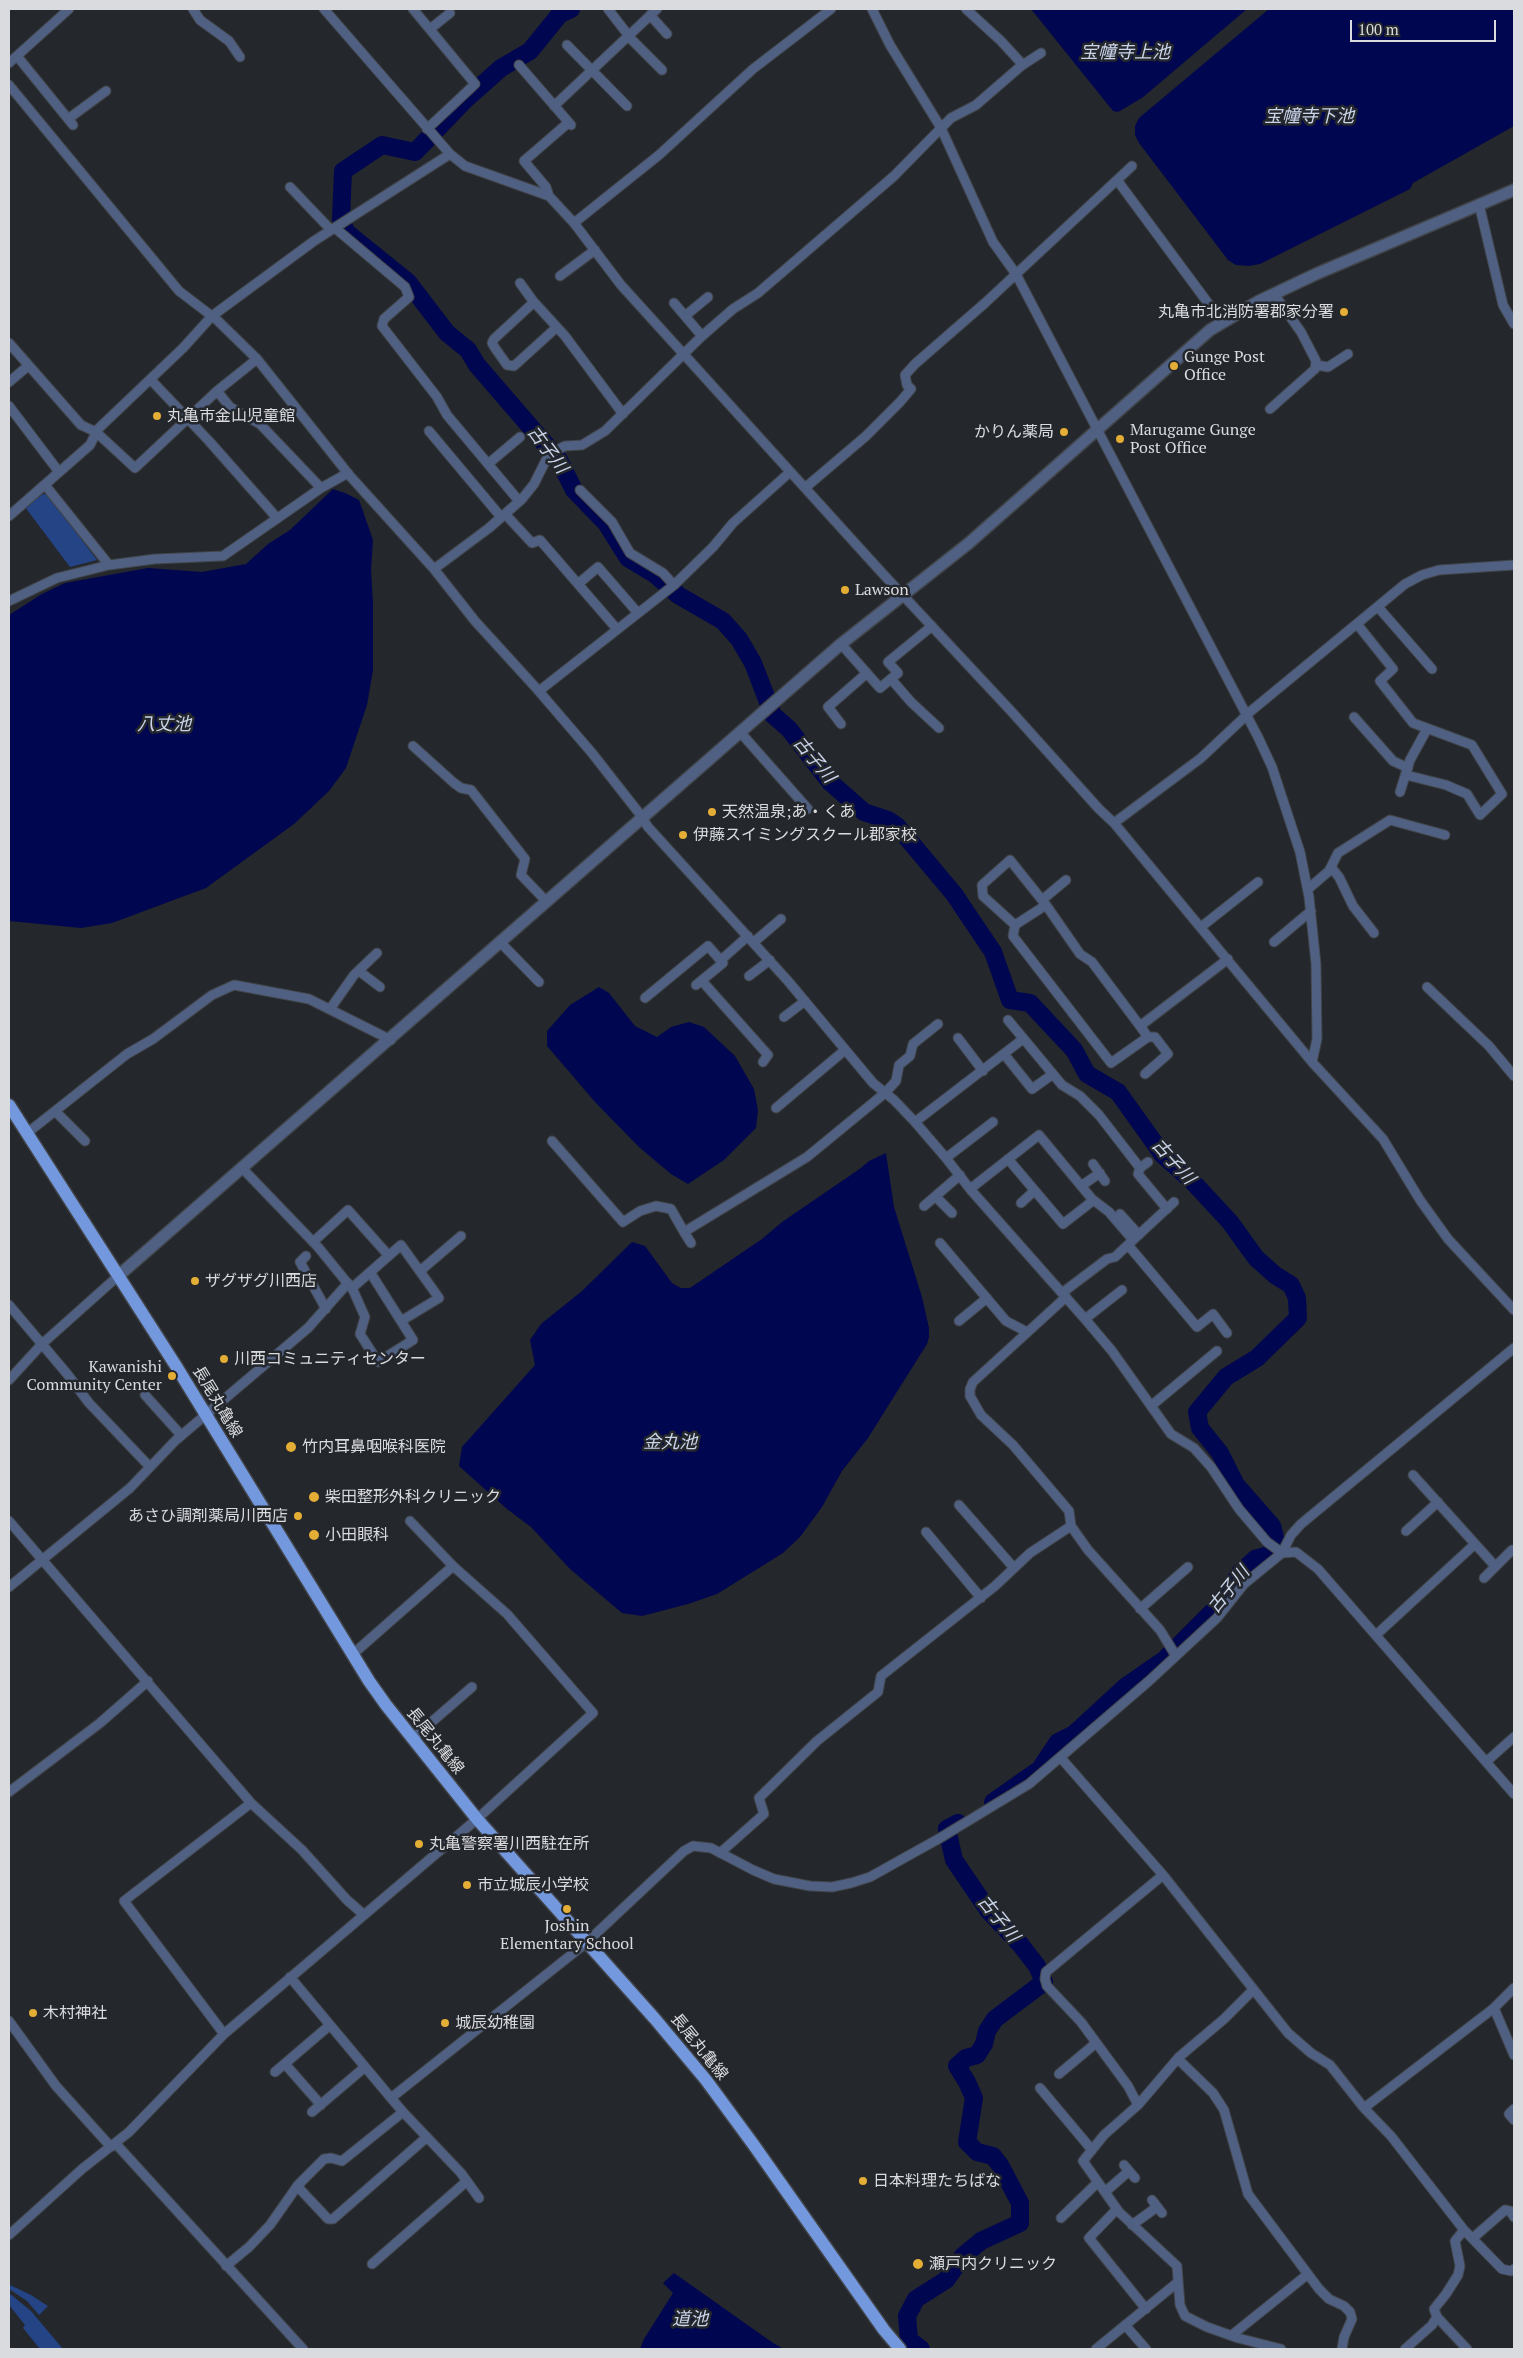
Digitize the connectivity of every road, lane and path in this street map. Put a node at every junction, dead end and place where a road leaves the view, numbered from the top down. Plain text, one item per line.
1 (69, 9) edge
2 (193, 9) edge
3 (324, 9) edge
4 (413, 9) edge
5 (608, 9) edge
6 (831, 9) edge
7 (872, 9) edge
8 (966, 9) edge
9 (654, 12) edge
10 (450, 13) edge
11 (430, 30) junction
12 (667, 34) dead end
13 (629, 35) junction
14 (567, 45) dead end
15 (1042, 53) dead end
16 (18, 56) junction
17 (240, 57) dead end
18 (9, 64) edge
19 (519, 65) dead end
20 (1022, 65) junction
21 (592, 70) junction
22 (662, 70) dead end
23 (9, 85) edge
24 (106, 91) dead end
25 (554, 106) junction
26 (627, 106) dead end
27 (941, 128) junction
28 (429, 132) junction
29 (450, 154) junction
30 (1132, 166) dead end
31 (1117, 180) junction
32 (290, 187) dead end
33 (1514, 190) edge
34 (549, 196) junction
35 (1479, 204) junction
36 (574, 223) junction
37 (334, 228) junction
38 (595, 250) junction
39 (1016, 274) junction
40 (560, 276) dead end
41 (520, 283) dead end
42 (1274, 294) junction
43 (708, 297) dead end
44 (534, 302) junction
45 (674, 303) dead end
46 (1514, 306) edge
47 (1507, 312) junction
48 (212, 316) junction
49 (685, 316) junction
50 (1222, 322) junction
51 (1514, 324) edge
52 (557, 327) junction
53 (702, 336) junction
54 (9, 343) edge
55 (684, 354) junction
56 (1348, 354) dead end
57 (256, 359) junction
58 (1316, 365) junction
59 (28, 366) junction
60 (151, 380) junction
61 (9, 382) edge
62 (217, 391) junction
63 (9, 406) edge
64 (1270, 409) dead end
65 (623, 414) junction
66 (188, 418) junction
67 (1097, 430) junction
68 (429, 431) dead end
69 (96, 432) junction
70 (520, 437) dead end
71 (488, 464) junction
72 (59, 472) junction
73 (790, 472) junction
74 (348, 473) junction
75 (45, 484) junction
76 (806, 487) junction
77 (321, 488) junction
78 (580, 490) dead end
79 (519, 501) junction
80 (9, 516) edge
81 (503, 516) junction
82 (277, 518) junction
83 (109, 565) junction
84 (1514, 565) edge
85 (434, 569) junction
86 (578, 584) junction
87 (674, 585) junction
88 (903, 595) junction
89 (9, 601) edge
90 (1378, 607) junction
91 (637, 612) junction
92 (1357, 624) junction
93 (932, 626) junction
94 (616, 628) junction
95 (841, 644) junction
96 (1432, 669) dead end
97 (867, 673) junction
98 (891, 679) junction
99 (539, 691) junction
100 (1247, 715) junction
101 (1354, 717) dead end
102 (841, 724) dead end
103 (939, 728) dead end
104 (1428, 729) junction
105 (740, 732) junction
106 (414, 746) dead end
107 (1407, 772) junction
108 (1400, 792) dead end
109 (808, 809) dead end
110 (643, 818) junction
111 (1114, 823) junction
112 (1445, 835) dead end
113 (1331, 867) junction
114 (1066, 880) dead end
115 (1258, 882) dead end
116 (1308, 889) junction
117 (547, 902) junction
118 (1044, 903) junction
119 (1311, 911) junction
120 (781, 919) dead end
121 (1015, 925) junction
122 (1201, 927) junction
123 (1374, 933) dead end
124 (751, 939) junction
125 (1274, 942) dead end
126 (501, 943) junction
127 (377, 953) dead end
128 (1228, 959) junction
129 (721, 960) junction
130 (770, 960) junction
131 (359, 971) junction
132 (749, 976) dead end
133 (539, 982) dead end
134 (380, 987) dead end
135 (1427, 987) dead end
136 (645, 998) dead end
137 (805, 1001) junction
138 (330, 1009) junction
139 (784, 1017) dead end
140 (1008, 1020) dead end
141 (938, 1024) dead end
142 (1140, 1026) junction
143 (1148, 1037) junction
144 (958, 1038) dead end
145 (1024, 1039) junction
146 (391, 1040) junction
147 (845, 1050) junction
148 (1004, 1054) junction
149 (763, 1062) dead end
150 (1312, 1062) junction
151 (983, 1071) junction
152 (1053, 1074) junction
153 (1145, 1074) dead end
154 (1514, 1076) edge
155 (885, 1093) junction
156 (9, 1105) edge
157 (776, 1108) dead end
158 (55, 1111) junction
159 (992, 1121) dead end
160 (915, 1122) junction
161 (26, 1134) junction
162 (84, 1141) dead end
163 (552, 1141) dead end
164 (946, 1158) junction
165 (1008, 1159) junction
166 (1093, 1164) dead end
167 (242, 1168) junction
168 (960, 1175) junction
169 (1081, 1186) junction
170 (970, 1189) junction
171 (1034, 1191) junction
172 (936, 1197) junction
173 (1092, 1199) junction
174 (1174, 1202) dead end
175 (1022, 1203) dead end
176 (924, 1206) dead end
177 (1167, 1209) junction
178 (952, 1213) dead end
179 (1120, 1214) dead end
180 (684, 1232) junction
181 (461, 1236) dead end
182 (1133, 1240) junction
183 (313, 1242) junction
184 (691, 1243) dead end
185 (940, 1243) dead end
186 (306, 1256) dead end
187 (389, 1256) junction
188 (420, 1271) junction
189 (370, 1272) junction
190 (118, 1277) junction
191 (350, 1286) junction
192 (1122, 1290) dead end
193 (1064, 1295) junction
194 (987, 1298) junction
195 (9, 1305) edge
196 (326, 1309) junction
197 (1514, 1310) edge
198 (1085, 1318) junction
199 (401, 1321) junction
200 (959, 1321) dead end
201 (1027, 1332) junction
202 (1227, 1333) dead end
203 (42, 1344) junction
204 (1514, 1348) edge
205 (1217, 1351) dead end
206 (9, 1380) edge
207 (145, 1394) dead end
208 (1152, 1406) junction
209 (205, 1414) junction
210 (181, 1435) junction
211 (149, 1466) junction
212 (1413, 1475) dead end
213 (1438, 1502) junction
214 (959, 1505) dead end
215 (9, 1521) edge
216 (410, 1521) dead end
217 (1071, 1526) junction
218 (1406, 1531) dead end
219 (926, 1532) dead end
220 (1476, 1544) junction
221 (1512, 1550) dead end
222 (1280, 1552) junction
223 (42, 1560) junction
224 (452, 1566) junction
225 (1188, 1566) dead end
226 (1495, 1566) junction
227 (1014, 1568) junction
228 (1484, 1578) dead end
229 (9, 1587) edge
230 (981, 1598) junction
231 (1140, 1609) junction
232 (1376, 1635) junction
233 (353, 1654) junction
234 (1176, 1655) junction
235 (148, 1681) junction
236 (472, 1687) dead end
237 (1514, 1736) edge
238 (412, 1739) junction
239 (1061, 1758) junction
240 (1486, 1762) junction
241 (9, 1792) edge
242 (1514, 1793) edge
243 (251, 1803) junction
244 (477, 1819) junction
245 (720, 1853) junction
246 (1163, 1875) junction
247 (363, 1914) junction
248 (586, 1943) junction
249 (290, 1977) junction
250 (1514, 1988) edge
251 (1253, 1990) junction
252 (1494, 2008) junction
253 (9, 2021) edge
254 (330, 2025) junction
255 (224, 2034) junction
256 (1096, 2043) junction
257 (1514, 2055) edge
258 (1178, 2059) junction
259 (285, 2064) junction
260 (365, 2067) junction
261 (276, 2072) dead end
262 (1059, 2074) dead end
263 (1040, 2088) dead end
264 (391, 2098) junction
265 (321, 2105) junction
266 (1138, 2105) junction
267 (1364, 2108) junction
268 (1514, 2109) edge
269 (312, 2112) dead end
270 (403, 2112) junction
271 (1514, 2120) edge
272 (427, 2137) junction
273 (113, 2146) junction
274 (1092, 2150) junction
275 (1129, 2171) dead end
276 (467, 2181) junction
277 (1098, 2182) junction
278 (297, 2186) junction
279 (1105, 2192) junction
280 (479, 2198) dead end
281 (1157, 2207) dead end
282 (1116, 2209) junction
283 (1514, 2217) edge
284 (1061, 2218) dead end
285 (1132, 2225) junction
286 (1464, 2230) junction
287 (9, 2236) edge
288 (1473, 2238) junction
289 (372, 2264) dead end
290 (226, 2266) junction
291 (1514, 2269) edge
292 (1308, 2274) junction
293 (1178, 2282) junction
294 (1146, 2309) junction
295 (1437, 2317) junction
296 (1125, 2326) junction
297 (1232, 2335) junction
298 (303, 2349) edge
299 (900, 2349) edge
300 (1096, 2349) edge
301 (1146, 2349) edge
302 (1281, 2349) edge
303 (1342, 2349) edge
304 (1405, 2349) edge
305 (1467, 2349) edge

1 - 16 street
2 - 17 street
3 - 28 street
4 - 11 street
5 - 13 street
6 - 36 street
7 - 27 street
8 - 20 street
9 - 12 street
9 - 13 street
10 - 11 street
11 - 28 street
13 - 21 street
13 - 22 street
14 - 21 street
15 - 20 street
16 - 18 street
16 - 24 street
19 - 25 street
20 - 27 street
21 - 25 street
21 - 26 street
23 - 48 street
25 - 34 street
27 - 39 street
27 - 53 street
28 - 29 street
29 - 34 street
29 - 37 street
30 - 31 street
31 - 39 street
31 - 50 street
32 - 37 street
33 - 35 street
34 - 36 street
35 - 42 street
35 - 47 street
36 - 38 street
37 - 48 street
37 - 71 street
38 - 40 street
38 - 55 street
39 - 67 street
39 - 76 street
41 - 44 street
42 - 50 street
42 - 58 street
43 - 49 street
44 - 52 street
44 - 52 street
45 - 49 street
46 - 47 street
47 - 51 street
48 - 57 street
48 - 60 street
49 - 53 street
50 - 67 street
52 - 65 street
53 - 55 street
54 - 59 street
55 - 65 street
55 - 73 street
56 - 58 street
57 - 62 street
57 - 74 street
58 - 64 street
59 - 61 street
59 - 69 street
60 - 66 street
60 - 69 street
62 - 66 street
62 - 77 street
63 - 72 street
65 - 79 street
66 - 69 street
66 - 82 street
67 - 88 street
67 - 100 street
68 - 81 street
69 - 72 street
70 - 71 street
71 - 79 street
72 - 75 street
73 - 76 street
73 - 87 street
74 - 77 street
74 - 85 street
75 - 80 street
75 - 83 street
76 - 88 street
77 - 82 street
78 - 87 street
79 - 81 street
81 - 85 street
81 - 86 street
82 - 83 street
83 - 89 street
84 - 90 street
85 - 99 street
86 - 91 street
86 - 94 street
87 - 91 street
88 - 93 street
88 - 95 street
90 - 92 street
90 - 96 street
91 - 94 street
92 - 100 street
92 - 104 street
93 - 98 street
93 - 111 street
94 - 99 street
95 - 97 street
95 - 105 street
97 - 98 street
97 - 102 street
98 - 103 street
99 - 110 street
100 - 111 street
100 - 116 street
101 - 107 street
104 - 107 street
104 - 107 street
105 - 109 street
105 - 110 street
106 - 117 street
107 - 108 street
110 - 117 street
110 - 124 street
111 - 122 street
112 - 113 street
113 - 116 street
113 - 123 street
114 - 118 street
115 - 122 street
116 - 119 street
117 - 126 street
118 - 121 street
118 - 121 street
118 - 142 street
119 - 125 street
119 - 150 street
120 - 124 street
121 - 143 street
122 - 128 street
124 - 129 street
124 - 130 street
126 - 133 street
126 - 146 street
127 - 131 street
128 - 142 street
128 - 150 street
129 - 136 street
129 - 149 street
130 - 132 street
130 - 137 street
131 - 134 street
131 - 138 street
135 - 154 street
137 - 139 street
137 - 147 street
138 - 146 street
138 - 158 street
140 - 145 street
141 - 155 street
142 - 143 street
143 - 153 street
144 - 151 street
145 - 148 street
145 - 152 street
146 - 167 street
147 - 155 street
147 - 157 street
148 - 151 street
148 - 152 street
150 - 197 street
151 - 160 street
152 - 177 street
155 - 160 street
155 - 180 street
156 - 161 main road, 長尾丸亀線
158 - 161 street
158 - 162 street
159 - 164 street
160 - 164 street
161 - 190 main road, 長尾丸亀線
163 - 180 street
164 - 168 street
165 - 169 street
165 - 170 street
165 - 171 street
166 - 169 street
167 - 183 street
167 - 190 street
168 - 170 street
168 - 172 street
169 - 173 street
170 - 193 street
171 - 173 street
171 - 175 street
172 - 176 street
172 - 178 street
173 - 182 street
174 - 177 street
177 - 182 street
179 - 182 street
180 - 184 street
181 - 188 street
182 - 193 street
182 - 202 street
183 - 187 street
183 - 191 street
185 - 194 street
186 - 196 street
187 - 188 street
187 - 189 street
188 - 199 street
189 - 191 street
189 - 199 street
190 - 203 street
190 - 209 main road, 長尾丸亀線
191 - 196 street
191 - 199 street
192 - 198 street
193 - 198 street
193 - 201 street
194 - 200 street
194 - 201 street
195 - 203 street
196 - 209 street
198 - 208 street
201 - 217 street
203 - 206 street
203 - 211 street
204 - 222 street
205 - 208 street
207 - 210 street
208 - 222 street
209 - 210 street
209 - 233 main road, 長尾丸亀線
210 - 211 street
211 - 223 street
212 - 213 street
213 - 218 street
213 - 220 street
214 - 227 street
215 - 223 street
216 - 224 street
217 - 227 street
217 - 231 street
219 - 230 street
220 - 226 street
220 - 232 street
221 - 226 street
222 - 232 street
222 - 234 street
223 - 229 street
223 - 235 street
224 - 233 street
224 - 244 street
225 - 231 street
226 - 228 street
227 - 230 street
230 - 245 street
231 - 234 street
232 - 240 street
233 - 238 main road, 長尾丸亀線
234 - 239 street
235 - 241 street
235 - 243 street
236 - 238 street
237 - 240 street
238 - 244 main road, 長尾丸亀線
239 - 245 street
239 - 246 street
240 - 242 street
243 - 247 street
243 - 255 street
244 - 247 street
244 - 248 main road, 長尾丸亀線
245 - 248 street
246 - 251 street
246 - 256 street
247 - 249 street
248 - 264 street
248 - 299 main road, 長尾丸亀線
249 - 254 street
249 - 255 street
250 - 252 street
251 - 258 street
251 - 267 street
252 - 257 street
252 - 267 street
253 - 273 street
254 - 259 street
254 - 260 street
255 - 273 street
256 - 262 street
256 - 266 street
258 - 266 street
258 - 292 street
259 - 261 street
259 - 265 street
260 - 264 street
260 - 265 street
263 - 274 street
264 - 270 street
265 - 269 street
266 - 274 street
267 - 286 street
268 - 271 street
270 - 272 street
270 - 278 street
272 - 276 street
272 - 278 street
273 - 287 street
273 - 290 street
274 - 277 street
275 - 279 street
276 - 280 street
276 - 289 street
277 - 279 street
277 - 284 street
278 - 290 street
279 - 282 street
281 - 285 street
282 - 285 street
282 - 294 street
283 - 288 street
285 - 293 street
286 - 288 street
286 - 295 street
288 - 291 street
290 - 298 street
292 - 297 street
292 - 303 street
293 - 294 street
293 - 297 street
294 - 296 street
295 - 304 street
295 - 305 street
296 - 300 street
296 - 301 street
297 - 302 street

